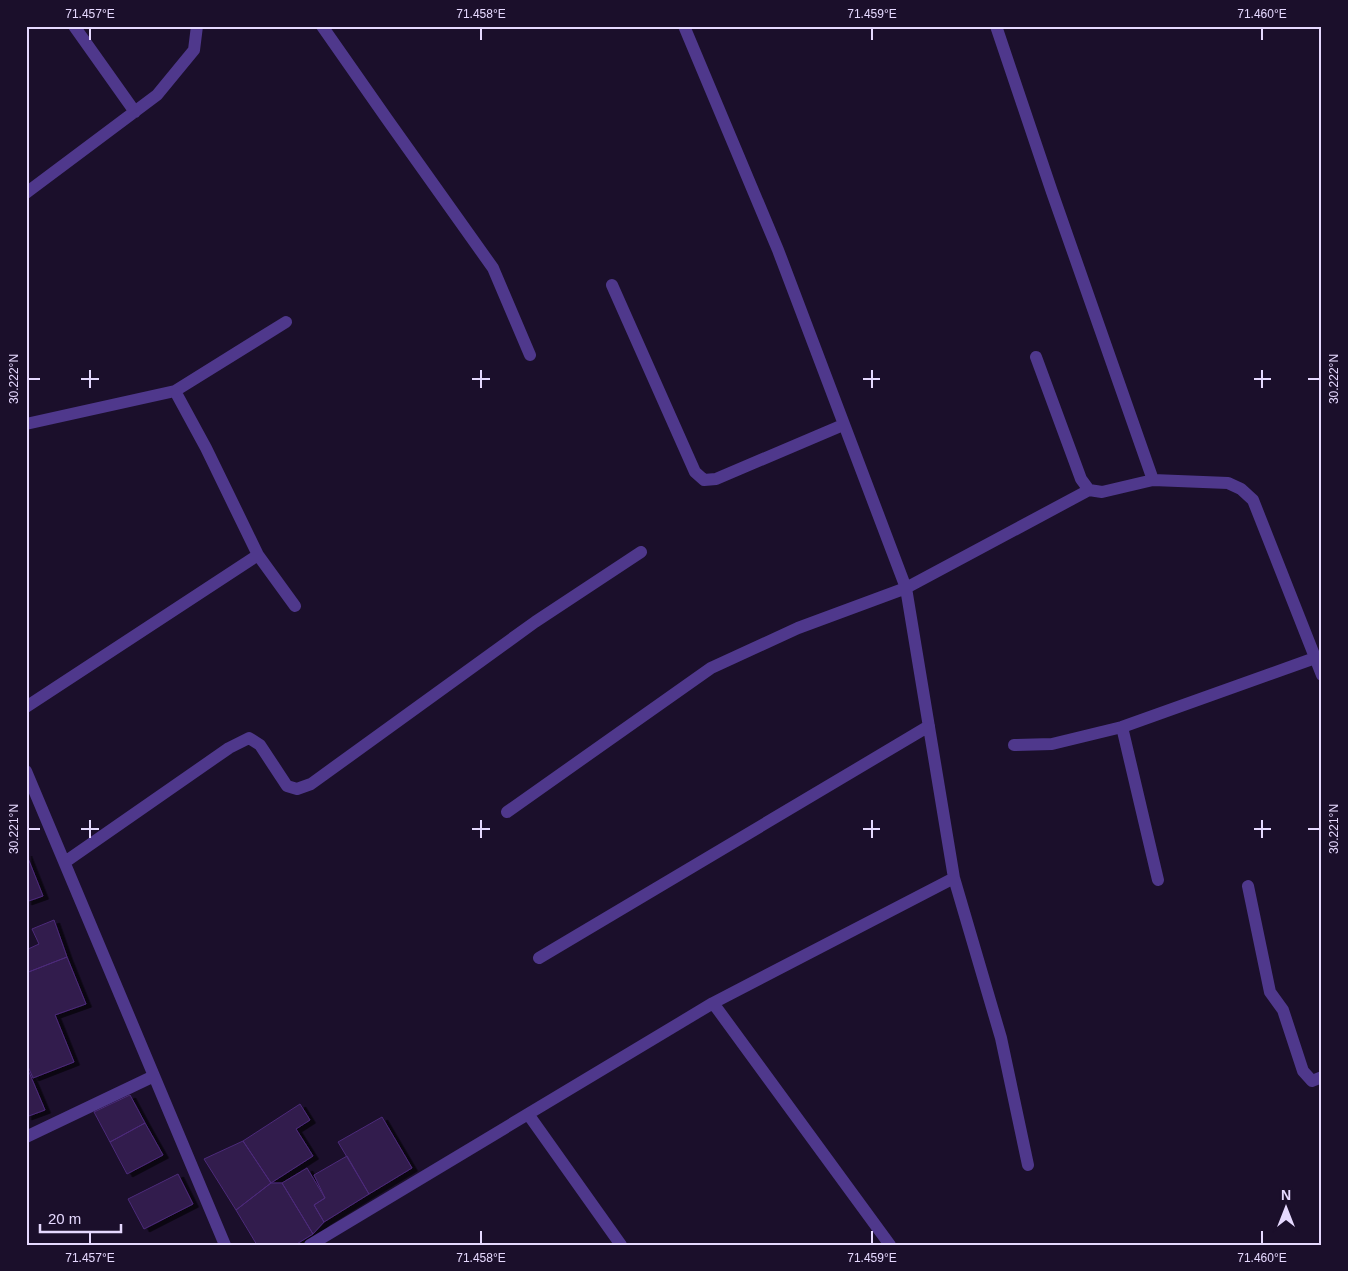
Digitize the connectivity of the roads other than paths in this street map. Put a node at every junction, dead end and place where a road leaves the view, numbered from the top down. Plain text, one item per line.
1 (74, 26) edge
2 (197, 26) edge
3 (322, 26) edge
4 (684, 26) edge
5 (996, 26) edge
6 (134, 112) junction
7 (26, 193) edge
8 (612, 285) dead end
9 (286, 322) dead end
10 (530, 355) dead end
11 (1036, 357) dead end
12 (175, 391) junction
13 (26, 424) edge
14 (843, 425) junction
15 (1152, 480) junction
16 (1089, 490) junction
17 (641, 552) dead end
18 (258, 555) junction
19 (906, 588) junction
20 (295, 606) dead end
21 (1315, 658) junction
22 (1322, 675) edge
23 (26, 706) edge
24 (929, 726) junction
25 (1122, 727) junction
26 (1014, 745) dead end
27 (26, 771) edge
28 (506, 812) dead end
29 (64, 862) junction
30 (954, 878) junction
31 (1158, 880) dead end
32 (1248, 886) dead end
33 (539, 958) dead end
34 (713, 1003) junction
35 (154, 1076) junction
36 (1322, 1077) edge
37 (528, 1114) junction
38 (26, 1137) edge
39 (1028, 1165) dead end
40 (619, 1244) edge
41 (225, 1245) edge
42 (310, 1245) edge
43 (890, 1245) edge

1 - 6 street
2 - 6 street
3 - 10 street
4 - 14 street
5 - 15 street
6 - 7 street
8 - 14 street
9 - 12 street
11 - 16 street
12 - 13 street
12 - 18 street
14 - 19 street
15 - 16 street
15 - 21 street
16 - 19 street
17 - 29 street
18 - 20 street
18 - 23 street
19 - 24 street
19 - 28 street
21 - 22 street
21 - 25 street
24 - 30 street
24 - 33 street
25 - 26 street
25 - 31 street
27 - 29 street
29 - 35 street
30 - 34 street
30 - 39 street
32 - 36 street
34 - 37 street
34 - 43 street
35 - 38 street
35 - 41 street
37 - 40 street
37 - 42 street

